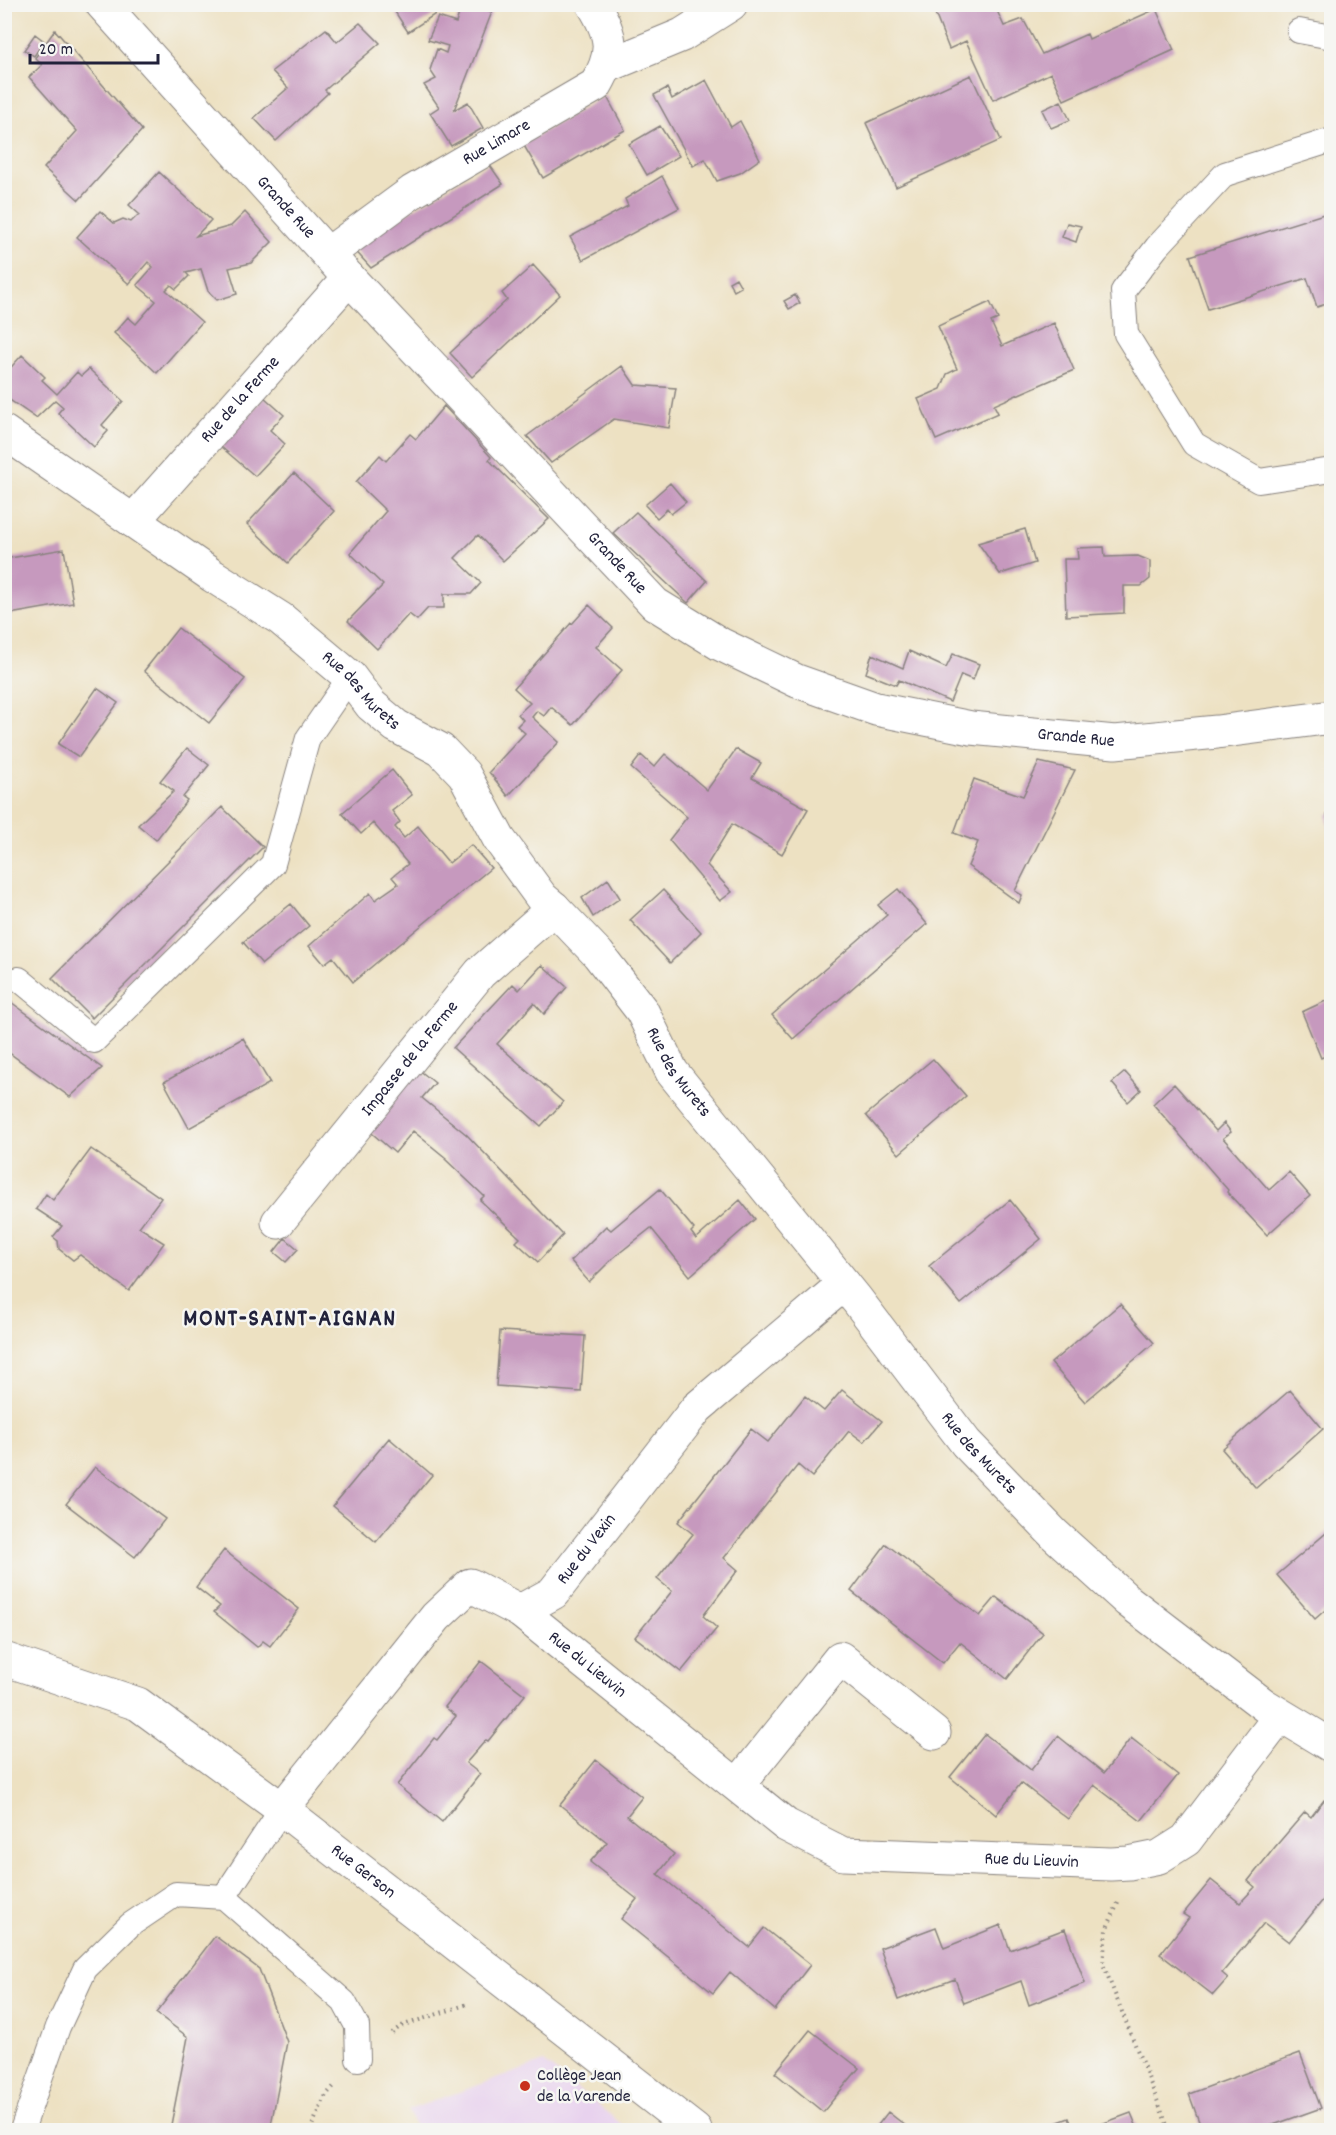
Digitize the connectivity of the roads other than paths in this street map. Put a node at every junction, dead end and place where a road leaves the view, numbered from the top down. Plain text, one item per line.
1 (102, 4) edge
2 (593, 4) edge
3 (731, 4) edge
4 (1299, 31) dead end
5 (1332, 38) edge
6 (608, 66) junction
7 (1332, 140) edge
8 (329, 253) junction
9 (350, 278) junction
10 (4, 432) edge
11 (1332, 470) edge
12 (133, 521) junction
13 (350, 677) junction
14 (1332, 717) edge
15 (554, 908) junction
16 (19, 979) dead end
17 (278, 1222) dead end
18 (844, 1284) junction
19 (520, 1611) junction
20 (4, 1659) edge
21 (1280, 1716) junction
22 (934, 1733) dead end
23 (1332, 1746) edge
24 (738, 1785) junction
25 (282, 1809) junction
26 (224, 1897) junction
27 (358, 2059) dead end
28 (22, 2130) edge
29 (695, 2130) edge

1 - 8 street, Grande Rue
2 - 6 street
3 - 6 street
4 - 5 lane
6 - 8 street, Rue Limare
7 - 11 lane
8 - 9 street, Grande Rue
9 - 12 street, Rue de la Ferme
9 - 14 street, Grande Rue
10 - 12 street, Rue des Murets
12 - 13 street, Rue des Murets
13 - 15 street, Rue des Murets
13 - 16 lane
15 - 17 street, Impasse de la Ferme
15 - 18 street, Rue des Murets
18 - 19 street, Rue du Vexin
18 - 21 street, Rue des Murets
19 - 24 street, Rue du Lieuvin
19 - 25 street
20 - 25 street, Rue Gerson
21 - 23 street, Rue des Murets
21 - 24 street, Rue du Lieuvin
22 - 24 street
25 - 26 lane
25 - 29 street, Rue Gerson
26 - 27 lane
26 - 28 lane

